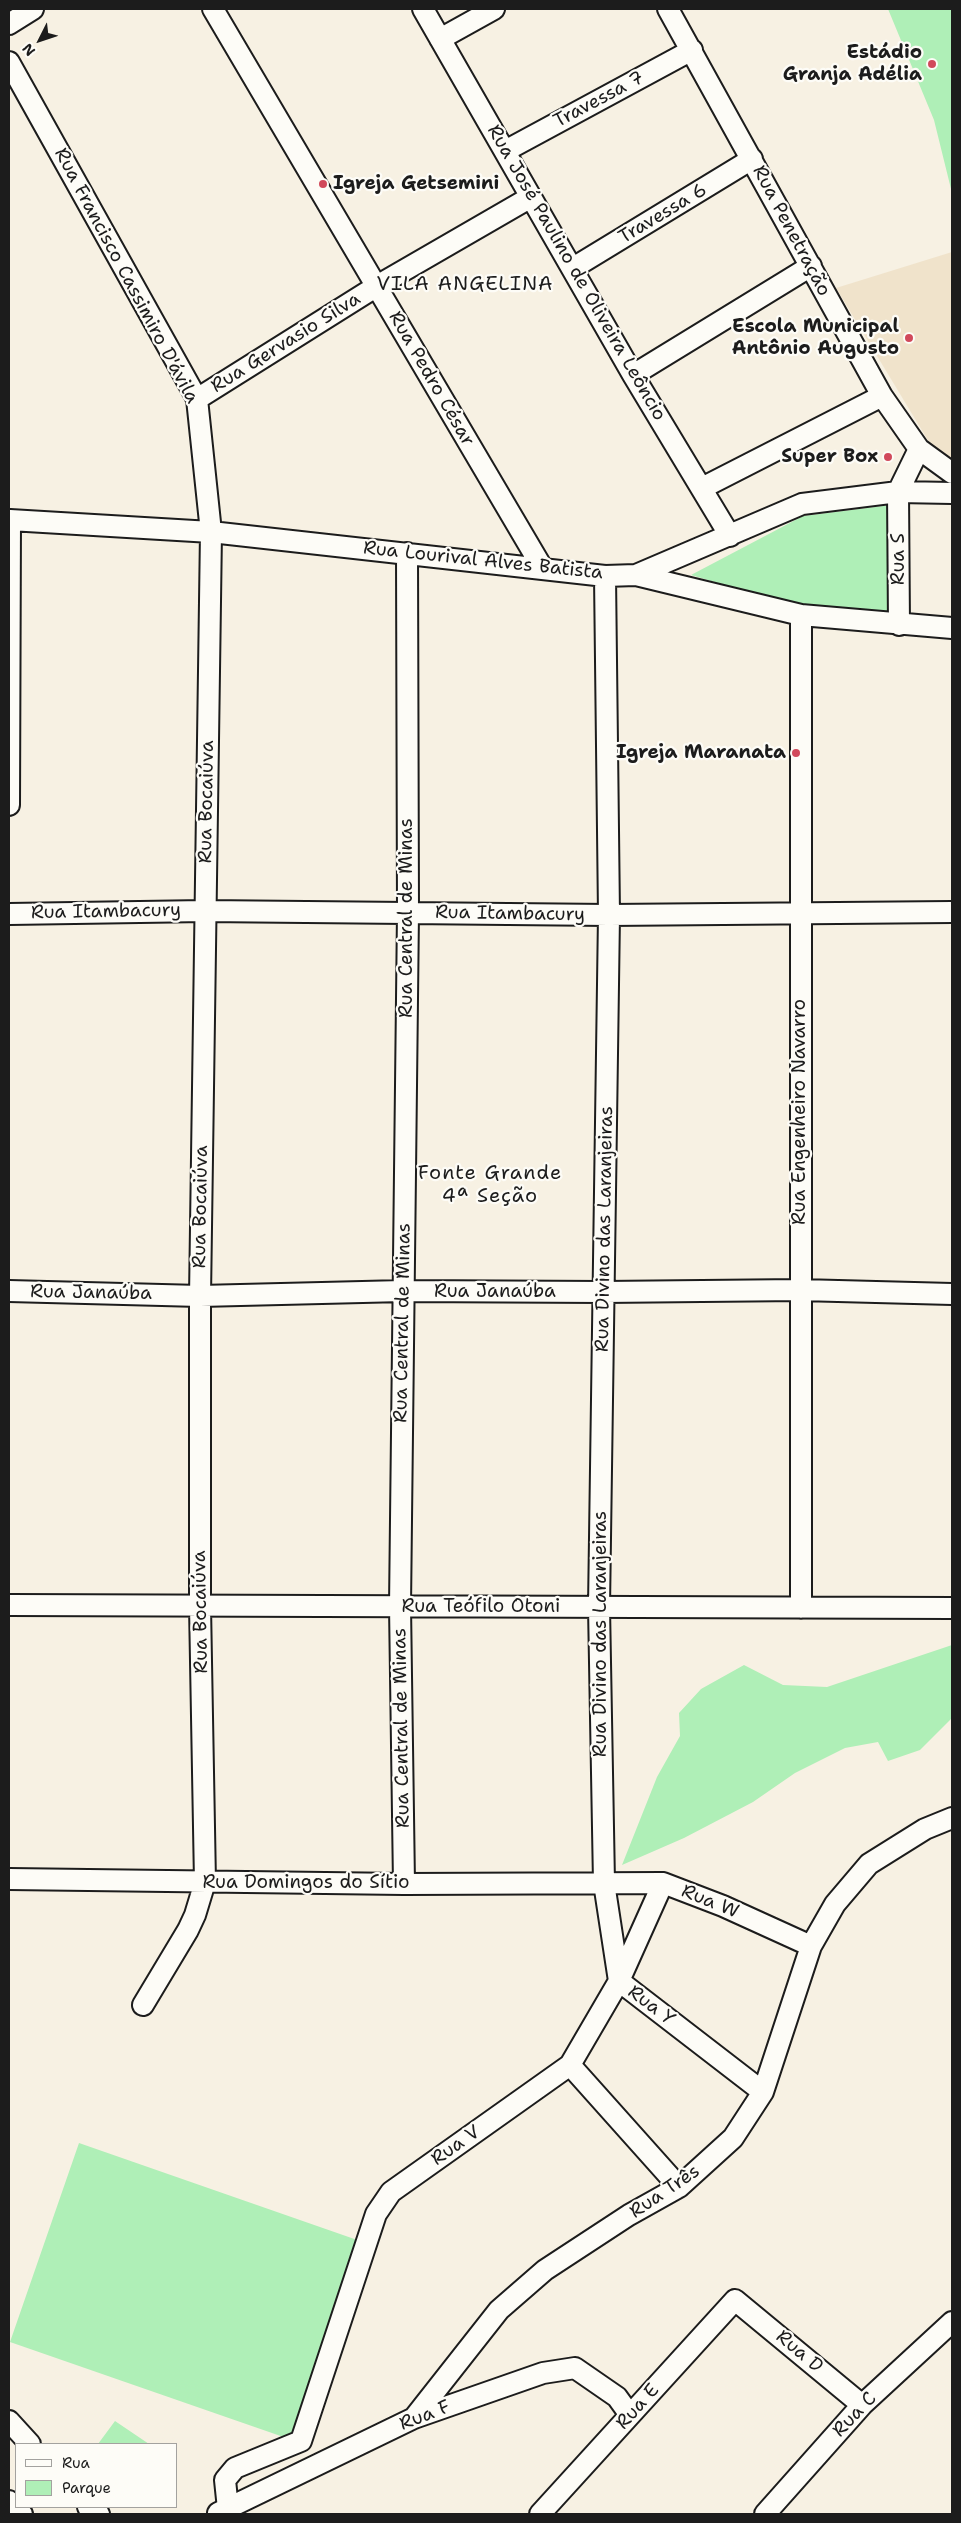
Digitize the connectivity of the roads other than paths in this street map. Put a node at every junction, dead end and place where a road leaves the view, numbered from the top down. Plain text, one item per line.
1 (33, 9) edge
2 (213, 9) edge
3 (423, 9) edge
4 (494, 9) edge
5 (668, 9) edge
6 (9, 24) edge
7 (440, 39) junction
8 (692, 50) junction
9 (9, 62) edge
10 (505, 151) junction
11 (752, 159) junction
12 (531, 197) junction
13 (810, 266) junction
14 (573, 268) junction
15 (377, 286) junction
16 (633, 375) junction
17 (882, 396) junction
18 (197, 400) junction
19 (919, 449) junction
20 (952, 473) edge
21 (702, 488) junction
22 (898, 492) junction
23 (952, 493) edge
24 (211, 532) junction
25 (730, 536) junction
26 (407, 553) junction
27 (543, 569) junction
28 (636, 575) junction
29 (604, 576) junction
30 (801, 615) junction
31 (899, 625) junction
32 (952, 628) edge
33 (9, 805) edge
34 (205, 911) junction
35 (408, 912) junction
36 (952, 912) edge
37 (801, 913) junction
38 (9, 914) edge
39 (608, 915) junction
40 (800, 1290) junction
41 (403, 1291) junction
42 (9, 1292) edge
43 (604, 1292) junction
44 (952, 1294) edge
45 (200, 1296) junction
46 (9, 1605) edge
47 (200, 1606) junction
48 (400, 1606) junction
49 (599, 1607) junction
50 (801, 1608) junction
51 (952, 1608) edge
52 (952, 1818) edge
53 (9, 1879) edge
54 (205, 1882) junction
55 (604, 1883) junction
56 (663, 1883) junction
57 (404, 1884) junction
58 (811, 1946) junction
59 (619, 1982) junction
60 (143, 2005) dead end
61 (570, 2065) junction
62 (763, 2092) junction
63 (679, 2187) junction
64 (735, 2300) joint
65 (952, 2322) edge
66 (862, 2405) junction
67 (630, 2415) junction
68 (414, 2418) junction
69 (9, 2421) edge
70 (29, 2443) edge
71 (222, 2511) edge
72 (540, 2514) edge
73 (764, 2514) edge

1 - 6 street
2 - 15 street, Rua Pedro César
3 - 7 street, Rua José Paulino de Oliveira Leôncio
4 - 7 street
5 - 8 street, Rua Penetração
7 - 10 street, Rua José Paulino de Oliveira Leôncio
8 - 10 street, Travessa 7
8 - 11 street, Rua Penetração
9 - 18 street, Rua Francisco Cassimiro D'ávila
10 - 12 street, Rua José Paulino de Oliveira Leôncio
11 - 13 street, Rua Penetração
11 - 14 street, Travessa 6
12 - 14 street, Rua José Paulino de Oliveira Leôncio
12 - 15 street, Rua Gervasio Silva
13 - 16 street
13 - 17 street, Rua Penetração
14 - 16 street, Rua José Paulino de Oliveira Leôncio
15 - 18 street, Rua Gervasio Silva
15 - 27 street, Rua Pedro César
16 - 21 street, Rua José Paulino de Oliveira Leôncio
17 - 19 street, Rua Penetração
17 - 21 street
18 - 24 street, Rua Francisco Cassimiro D'ávila
19 - 20 street, Rua Penetração
19 - 22 street
21 - 25 street, Rua José Paulino de Oliveira Leôncio
22 - 23 street
22 - 25 street
22 - 31 street, Rua S
24 - 26 street, Rua Lourival Alves Batista
24 - 33 street, Rua Lourival Alves Batista
24 - 34 street, Rua Bocaiúva
25 - 28 street
26 - 27 street, Rua Lourival Alves Batista
26 - 35 street, Rua Central de Minas
27 - 29 street, Rua Lourival Alves Batista
28 - 29 street, Rua Lourival Alves Batista
28 - 30 street, Rua Lourival Alves Batista
29 - 39 street, Rua Divino das Laranjeiras
30 - 31 street, Rua Lourival Alves Batista
30 - 37 street, Rua Engenheiro Navarro
31 - 32 street, Rua Lourival Alves Batista
34 - 35 street, Rua Itambacury
34 - 38 street, Rua Itambacury
34 - 45 street, Rua Bocaiúva
35 - 39 street, Rua Itambacury
35 - 41 street, Rua Central de Minas
36 - 37 street, Rua Itambacury
37 - 39 street, Rua Itambacury
37 - 40 street, Rua Engenheiro Navarro
39 - 43 street, Rua Divino das Laranjeiras
40 - 43 street, Rua Janaúba
40 - 44 street, Rua Janaúba
40 - 50 street, Rua Engenheiro Navarro
41 - 43 street, Rua Janaúba
41 - 45 street, Rua Janaúba
41 - 48 street, Rua Central de Minas
42 - 45 street, Rua Janaúba
43 - 49 street, Rua Divino das Laranjeiras
45 - 47 street, Rua Bocaiúva
46 - 47 street, Rua Teófilo Otoni
47 - 48 street, Rua Teófilo Otoni
47 - 54 street, Rua Bocaiúva
48 - 49 street, Rua Teófilo Otoni
48 - 57 street, Rua Central de Minas
49 - 50 street, Rua Teófilo Otoni
49 - 55 street, Rua Divino das Laranjeiras
50 - 51 street, Rua Teófilo Otoni
52 - 58 street, Rua Três
53 - 54 street, Rua Domingos do Sítio
54 - 57 street, Rua Domingos do Sítio
54 - 60 street
55 - 56 street, Rua W
55 - 57 street, Rua Domingos do Sítio
55 - 59 street, Rua Y
56 - 58 street, Rua W
56 - 59 street, Rua V
58 - 62 street, Rua Três
59 - 61 street, Rua V
59 - 62 street, Rua Y
61 - 63 street
61 - 71 street, Rua V
62 - 63 street, Rua Três
63 - 68 street, Rua Três
64 - 66 street, Rua D
64 - 67 street, Rua E
65 - 66 street, Rua C
66 - 73 street, Rua C
67 - 68 street, Rua F
67 - 72 street, Rua E
68 - 71 street, Rua F
69 - 70 street

